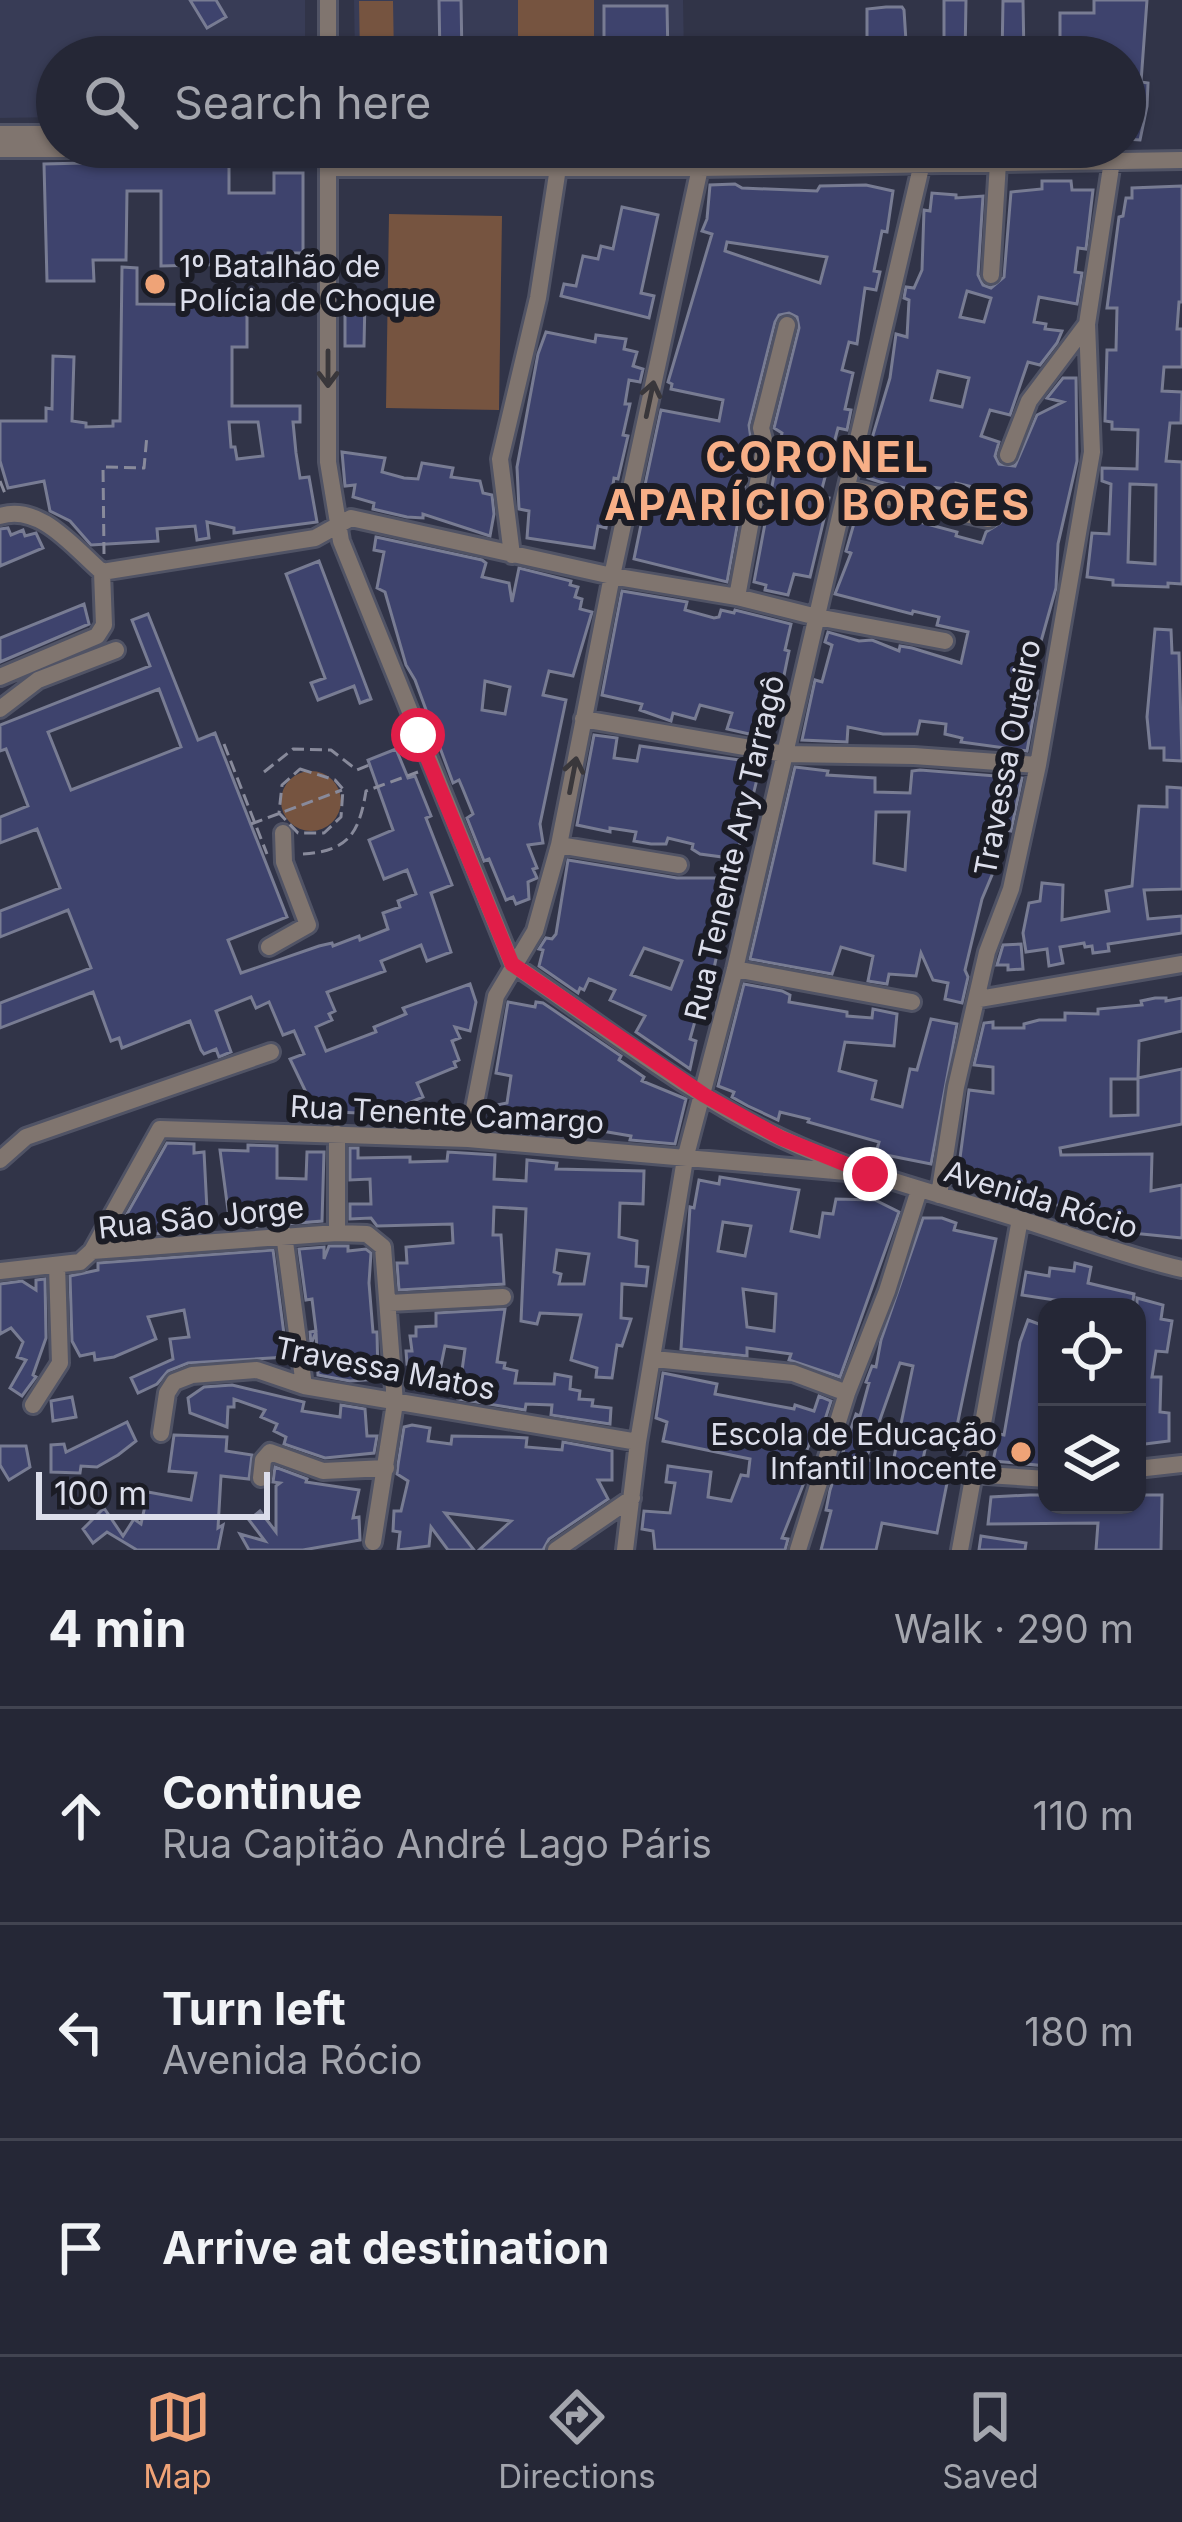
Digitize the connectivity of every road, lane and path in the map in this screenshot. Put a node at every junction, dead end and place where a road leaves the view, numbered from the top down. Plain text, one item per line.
1 (328, 0) edge
2 (328, 36) edge
3 (0, 134) edge
4 (36, 137) edge
5 (36, 143) edge
6 (0, 149) edge
7 (1182, 160) edge
8 (1146, 161) edge
9 (328, 168) edge
10 (558, 168) joint
11 (700, 168) joint
12 (921, 168) edge
13 (998, 168) edge
14 (1111, 168) edge
15 (991, 274) dead end
16 (1087, 325) junction
17 (787, 326) dead end
18 (147, 435) dead end
19 (1009, 455) dead end
20 (0, 481) edge
21 (847, 488) junction
22 (6, 514) edge
23 (988, 519) dead end
24 (337, 526) junction
25 (512, 555) junction
26 (102, 572) junction
27 (612, 576) junction
28 (736, 597) junction
29 (817, 617) junction
30 (945, 641) dead end
31 (116, 650) dead end
32 (0, 677) edge
33 (0, 710) edge
34 (583, 718) junction
35 (224, 744) dead end
36 (785, 754) junction
37 (369, 765) dead end
38 (1038, 765) junction
39 (430, 767) junction
40 (264, 772) dead end
41 (344, 789) junction
42 (279, 813) junction
43 (253, 823) junction
44 (283, 833) dead end
45 (560, 845) junction
46 (301, 854) dead end
47 (679, 865) dead end
48 (272, 867) dead end
49 (269, 947) dead end
50 (512, 964) junction
51 (1182, 964) edge
52 (735, 969) junction
53 (979, 999) junction
54 (912, 1002) dead end
55 (271, 1052) dead end
56 (704, 1095) junction
57 (337, 1134) junction
58 (468, 1139) junction
59 (685, 1159) junction
60 (0, 1160) edge
61 (870, 1174) junction
62 (919, 1190) junction
63 (939, 1195) junction
64 (1020, 1219) junction
65 (337, 1233) junction
66 (284, 1234) junction
67 (92, 1251) junction
68 (57, 1265) junction
69 (1182, 1269) edge
70 (0, 1271) edge
71 (503, 1297) dead end
72 (389, 1303) junction
73 (654, 1359) junction
74 (304, 1385) junction
75 (847, 1393) junction
76 (395, 1402) junction
77 (33, 1405) dead end
78 (161, 1433) dead end
79 (638, 1442) junction
80 (1182, 1464) edge
81 (386, 1468) junction
82 (1146, 1468) edge
83 (971, 1474) junction
84 (261, 1478) dead end
85 (1038, 1478) edge
86 (632, 1498) junction
87 (373, 1542) dead end
88 (556, 1550) edge
89 (626, 1550) edge
90 (798, 1550) edge
91 (960, 1550) edge

1 - 2 street
3 - 4 street
5 - 6 street
7 - 8 street
9 -> 24 street
10 - 11 street
10 - 25 street
27 -> 11 street
12 - 21 street, Rua Tenente Ary Tarragô
13 - 15 street
14 - 16 street, Travessa Outeiro
16 - 19 street
16 - 38 street, Travessa Outeiro
17 - 28 street
18 - 26 path
20 - 22 path
21 - 23 street
21 - 29 street, Rua Tenente Ary Tarragô
22 - 26 street
24 - 25 street
24 - 26 street
24 - 39 street
25 - 27 street
26 - 32 street
27 - 28 street
27 - 34 street
28 - 29 street
29 - 30 street
29 - 36 street, Rua Tenente Ary Tarragô
31 - 33 street
34 - 36 street
45 -> 34 street
35 - 43 path
36 - 38 street
36 - 52 street, Rua Tenente Ary Tarragô
37 - 40 path
38 - 53 street, Travessa Outeiro
39 - 46 path
39 - 50 street
41 - 42 path
41 - 42 path
41 - 42 path
42 - 43 path
43 - 48 path
44 - 49 street
45 - 47 street
45 - 50 street
50 - 56 street, Avenida Rócio
50 - 58 street
51 - 53 street
52 - 54 street
52 - 56 street, Rua Tenente Ary Tarragô
53 - 63 street, Travessa Outeiro
55 - 60 street
56 - 59 street, Rua Tenente Ary Tarragô
56 - 61 street, Avenida Rócio
57 - 58 street, Rua Tenente Camargo
57 - 65 street
57 - 67 street, Rua Tenente Camargo
58 - 59 street, Rua Tenente Camargo
59 - 61 street, Rua Tenente Camargo
59 - 73 street, Rua Tenente Ary Tarragô
61 - 62 street, Avenida Rócio
62 - 63 street, Avenida Rócio
62 - 75 street
63 - 64 street, Avenida Rócio
64 - 69 street, Avenida Rócio
64 - 83 street
65 - 66 street, Rua São Jorge
65 - 72 street
66 - 67 street, Rua São Jorge
66 - 74 street
67 - 68 street, Rua São Jorge
68 - 70 street, Rua São Jorge
68 - 77 street
71 - 72 street
72 - 76 street
73 - 75 street
73 - 79 street, Rua Tenente Ary Tarragô
74 - 76 street, Travessa Matos
74 - 78 street, Travessa Matos
75 - 90 street
76 - 79 street, Travessa Matos
76 - 81 street
79 - 86 street, Rua Tenente Ary Tarragô
80 - 82 street
81 - 84 street
81 - 87 street
83 - 85 street
83 - 91 street
86 - 88 street
86 - 89 street, Rua Tenente Ary Tarragô

